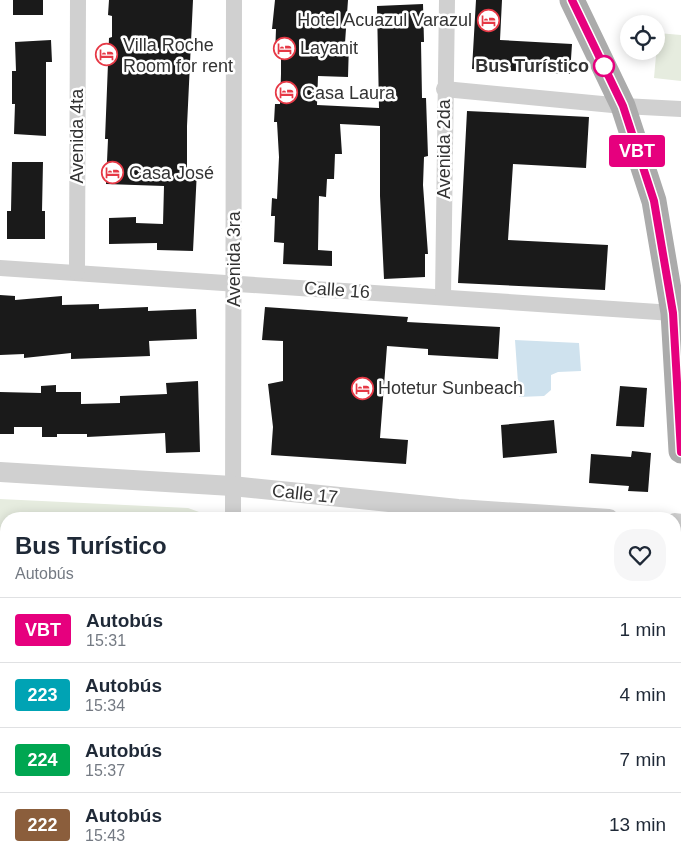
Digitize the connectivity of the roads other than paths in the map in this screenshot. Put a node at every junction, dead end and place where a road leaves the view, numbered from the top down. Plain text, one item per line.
1 (78, 0) edge
2 (234, 0) edge
3 (447, 0) edge
4 (572, 0) edge
5 (444, 89) junction
6 (623, 106) junction
7 (681, 109) edge
8 (0, 268) edge
9 (77, 272) junction
10 (234, 283) junction
11 (443, 297) junction
12 (673, 313) junction
13 (681, 451) edge
14 (0, 472) edge
15 (232, 486) junction
16 (401, 511) edge
17 (233, 512) edge
18 (420, 512) edge

1 - 9 street, Avenida 4ta
2 - 10 street, Avenida 3ra
3 - 5 street, Avenida 2da
4 - 6 main road
5 - 6 street
5 - 11 street, Avenida 2da
6 - 7 street
6 - 12 main road
8 - 9 street, Calle 16
9 - 10 street, Calle 16
10 - 11 street, Calle 16
10 - 15 street, Avenida 3ra
11 - 12 street, Calle 16
12 - 13 main road
14 - 15 street, Calle 17
15 - 16 street, Calle 17
15 - 17 street, Avenida 3ra
16 - 18 street, Calle 17

